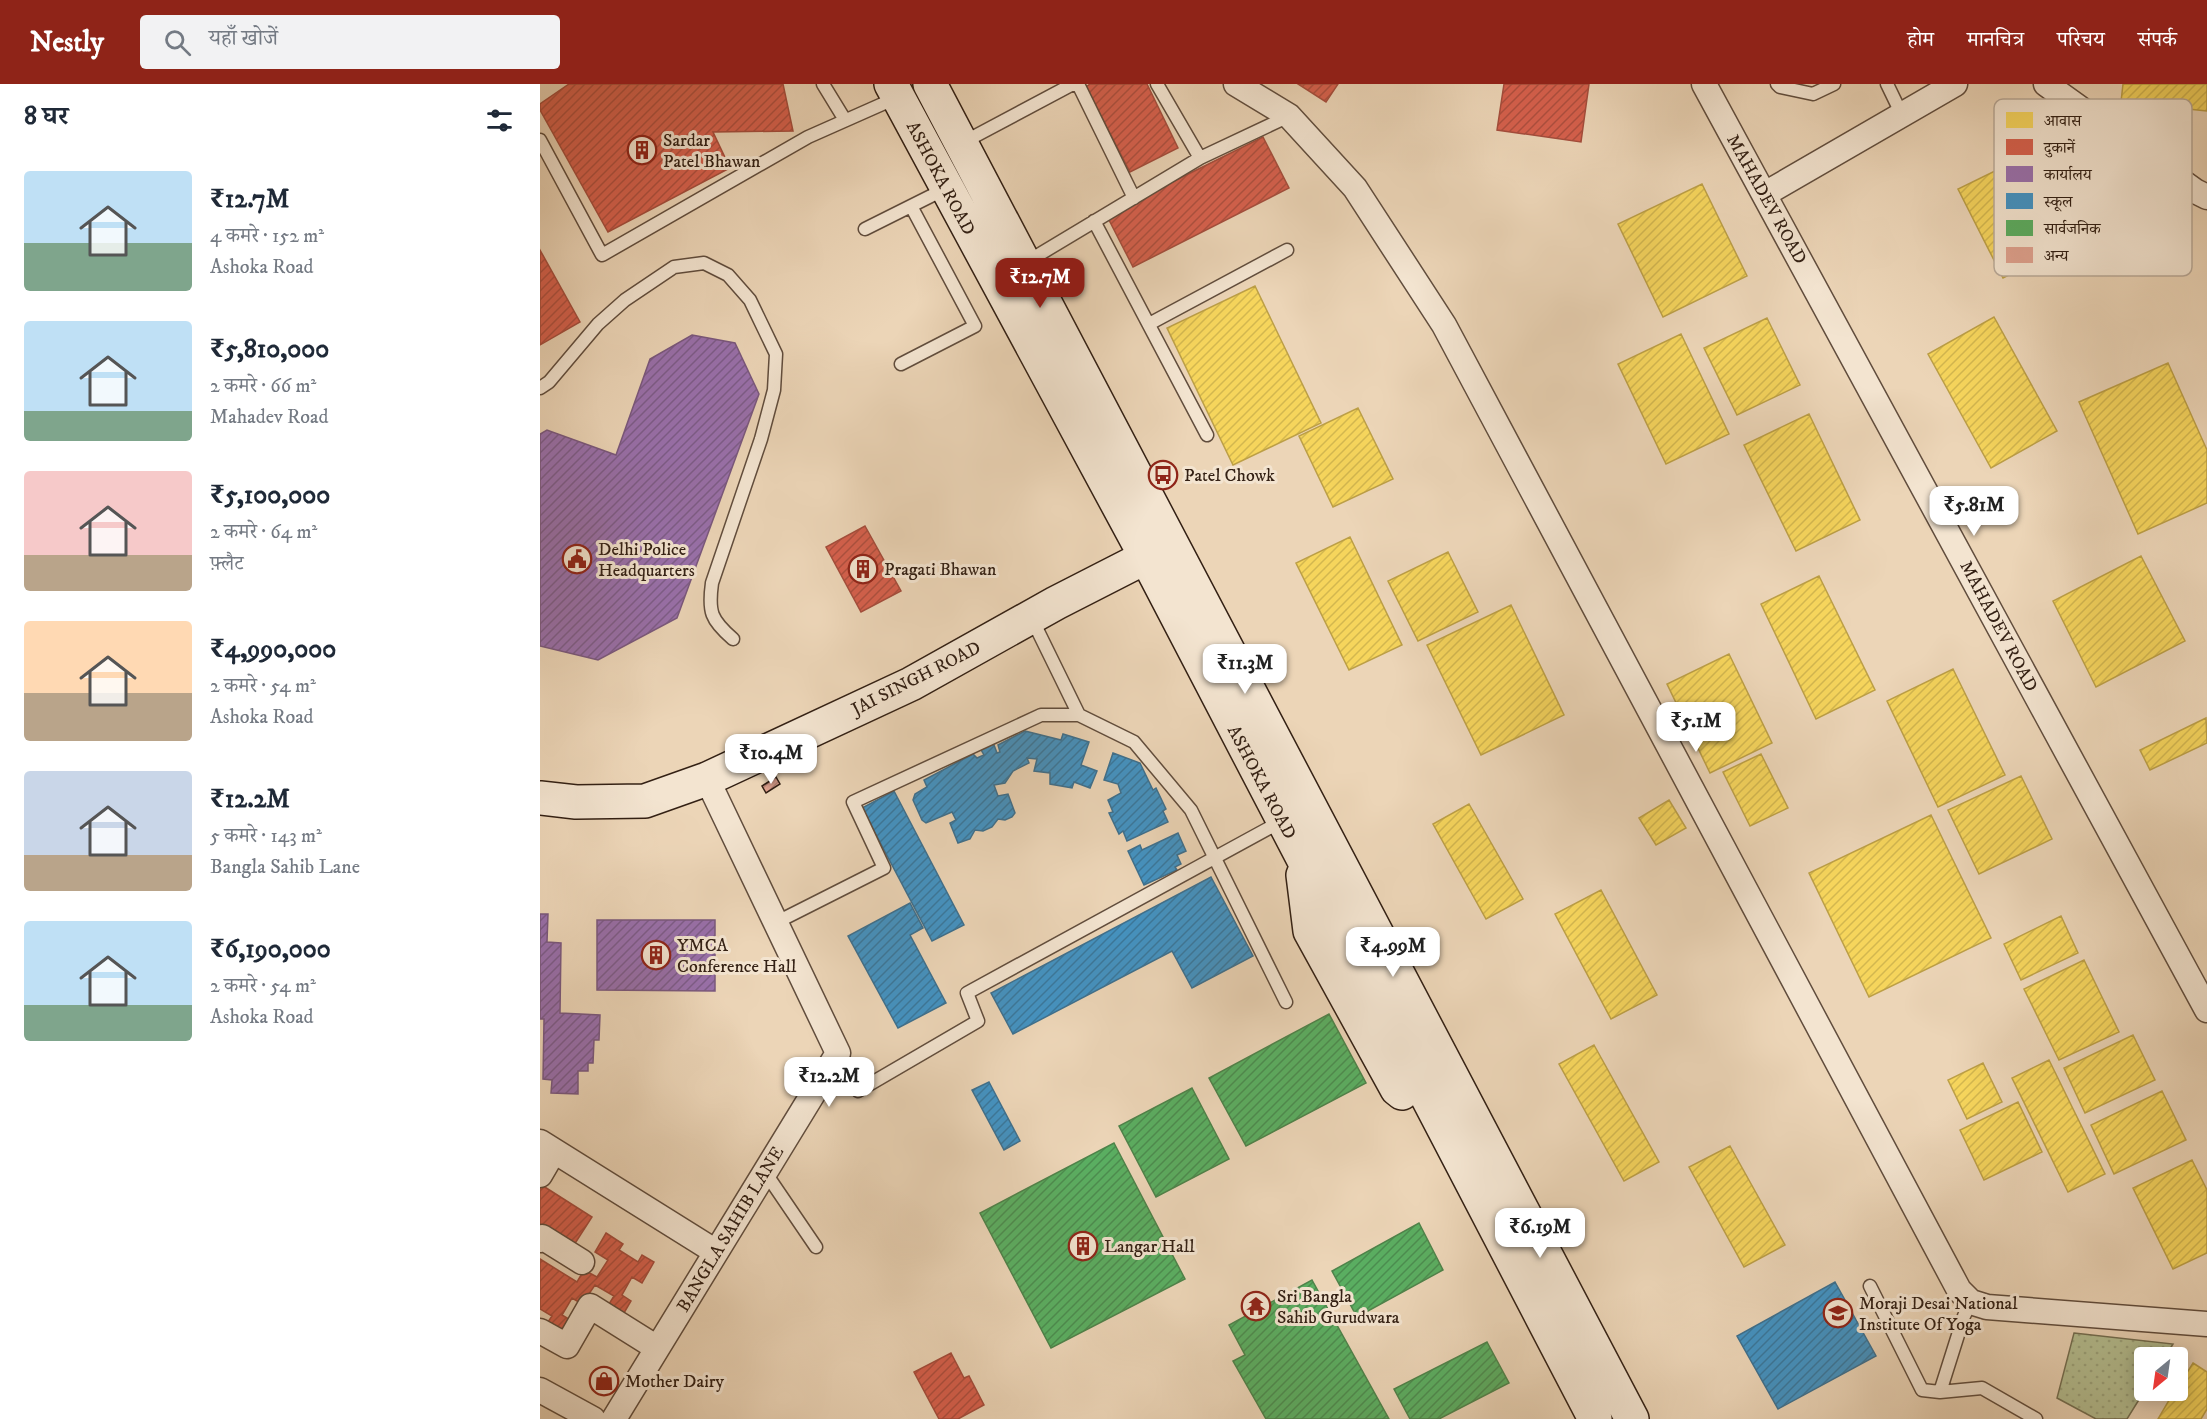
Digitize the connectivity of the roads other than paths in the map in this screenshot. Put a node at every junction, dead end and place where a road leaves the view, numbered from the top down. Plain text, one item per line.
1 (823, 84) edge
2 (930, 84) edge
3 (1075, 84) edge
4 (1157, 84) edge
5 (1236, 84) edge
6 (1704, 84) edge
7 (1777, 84) edge
8 (1834, 84) edge
9 (1887, 84) edge
10 (1955, 84) edge
11 (2046, 84) edge
12 (894, 90) edge
13 (2067, 99) edge
14 (1289, 116) junction
15 (1902, 116) junction
16 (845, 120) junction
17 (540, 140) edge
18 (961, 144) junction
19 (1200, 158) junction
20 (946, 189) junction
21 (2192, 189) edge
22 (1765, 194) junction
23 (2207, 197) edge
24 (1134, 198) junction
25 (911, 206) junction
26 (1094, 221) junction
27 (865, 229) dead end
28 (1287, 250) dead end
29 (1024, 263) junction
30 (1149, 324) junction
31 (901, 364) dead end
32 (540, 388) edge
33 (1207, 435) dead end
34 (1146, 557) junction
35 (1031, 617) junction
36 (733, 639) dead end
37 (1079, 715) junction
38 (707, 779) junction
39 (540, 798) edge
40 (1282, 821) junction
41 (1215, 859) junction
42 (777, 922) junction
43 (1286, 1002) dead end
44 (2207, 1010) edge
45 (858, 1091) dead end
46 (547, 1146) edge
47 (765, 1172) junction
48 (540, 1175) edge
49 (540, 1240) edge
50 (816, 1247) dead end
51 (716, 1252) junction
52 (582, 1262) dead end
53 (1870, 1286) dead end
54 (1971, 1302) junction
55 (2207, 1324) edge
56 (540, 1330) edge
57 (657, 1348) junction
58 (540, 1390) edge
59 (1940, 1392) junction
60 (593, 1419) edge
61 (614, 1419) edge
62 (1595, 1419) edge
63 (1632, 1419) edge
64 (2036, 1419) edge

1 - 16 lane
2 - 18 main road, ASHOKA ROAD
3 - 18 lane
3 - 24 lane
4 - 19 lane
5 - 14 street
6 - 22 street, MAHADEV ROAD
7 - 8 lane
9 - 15 lane
10 - 15 street
11 - 13 street
12 - 16 lane
12 - 20 main road, ASHOKA ROAD
14 - 19 lane
14 - 54 street
15 - 22 street
16 - 17 lane
18 - 29 main road, ASHOKA ROAD
19 - 24 lane
20 - 25 lane
20 - 34 main road, ASHOKA ROAD
21 - 23 street
22 - 44 street, MAHADEV ROAD
24 - 26 lane
25 - 27 lane
25 - 31 lane
26 - 29 lane
26 - 30 lane
28 - 30 lane
29 - 63 main road, ASHOKA ROAD
30 - 33 lane
32 - 36 lane
34 - 35 main road, JAI SINGH ROAD
34 - 40 main road, ASHOKA ROAD
35 - 37 lane
35 - 38 main road, JAI SINGH ROAD
37 - 41 lane
37 - 42 lane
38 - 39 main road, JAI SINGH ROAD
38 - 42 street, BANGLA SAHIB LANE
40 - 41 lane
40 - 62 main road, ASHOKA ROAD
41 - 43 lane
41 - 45 lane
42 - 47 street, BANGLA SAHIB LANE
46 - 48 street
46 - 51 street
47 - 50 lane
47 - 51 street, BANGLA SAHIB LANE
49 - 52 street
51 - 57 street, BANGLA SAHIB LANE
53 - 59 lane
54 - 55 street
54 - 59 lane
56 - 57 street
57 - 61 street, BANGLA SAHIB LANE
58 - 60 street
59 - 64 lane

